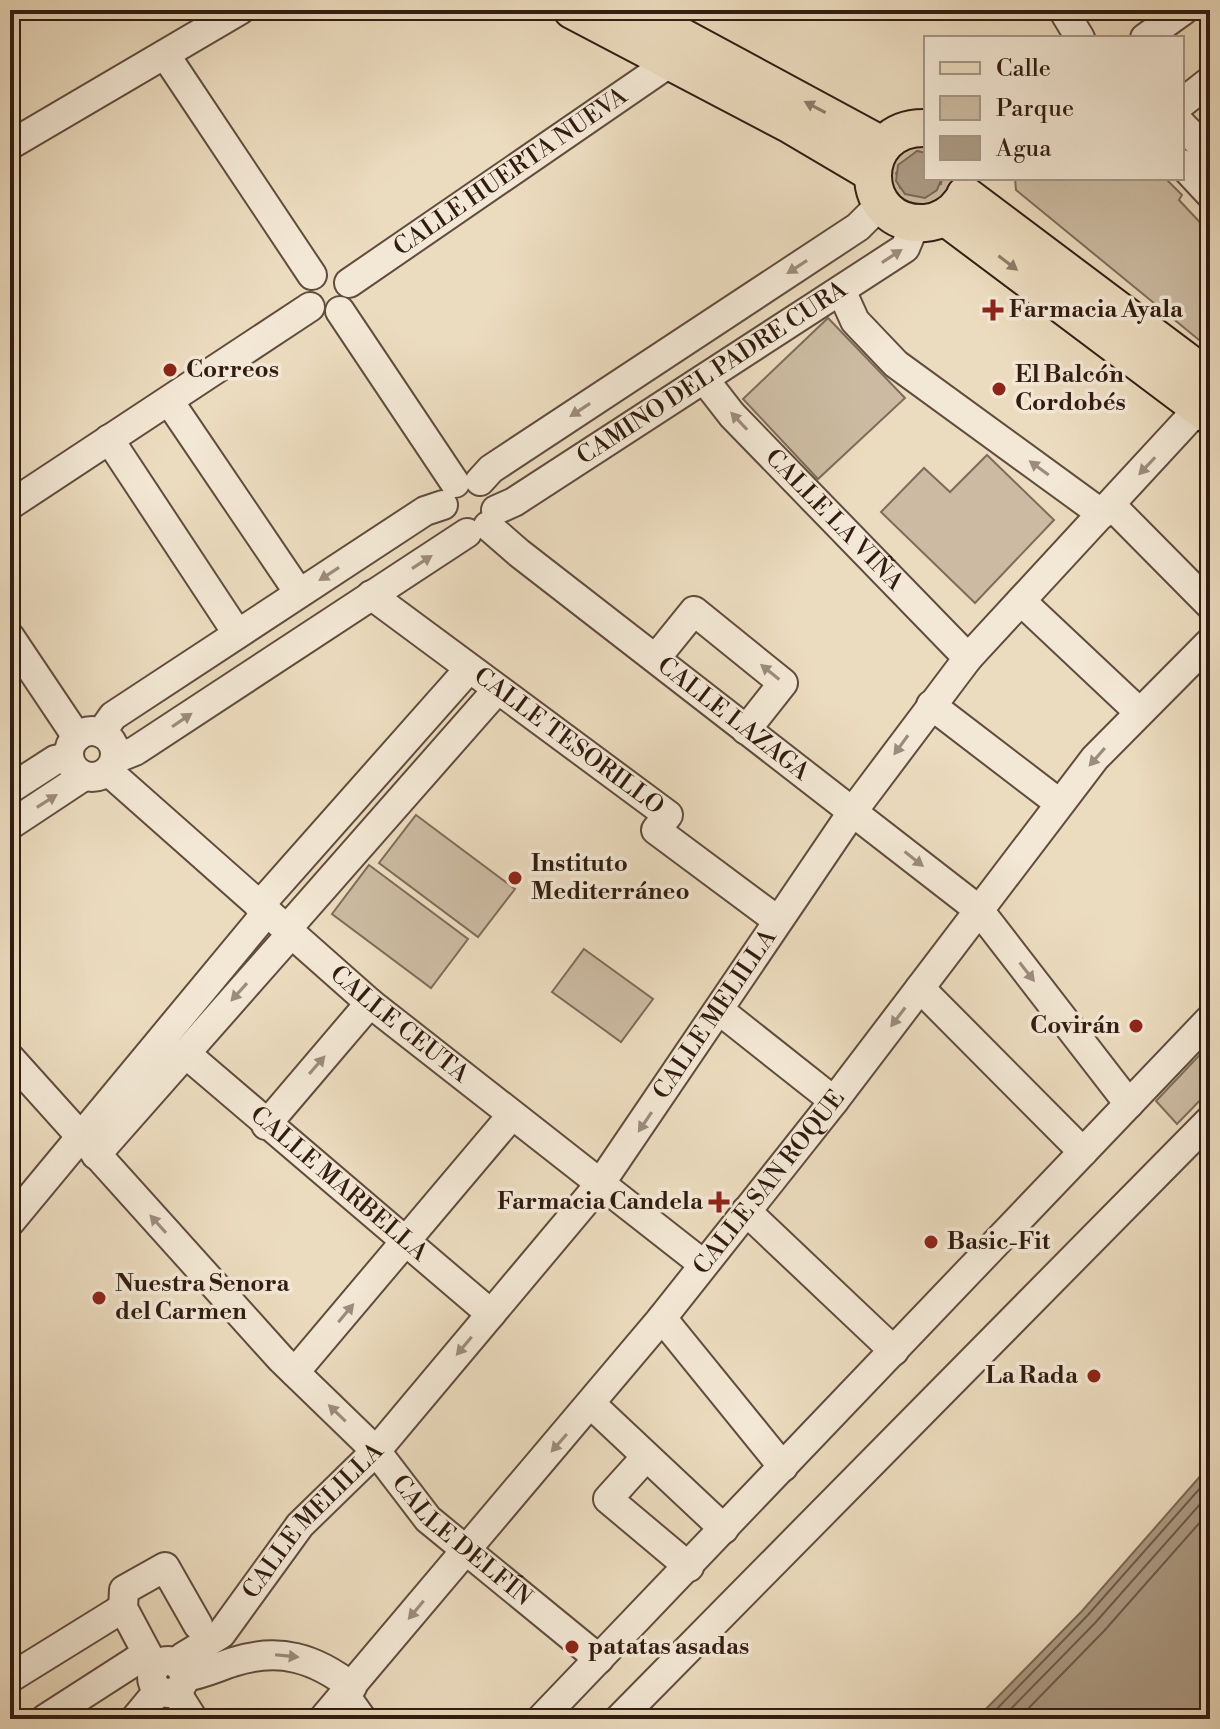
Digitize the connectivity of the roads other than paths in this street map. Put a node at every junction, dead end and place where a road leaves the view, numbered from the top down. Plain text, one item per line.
1 (240, 10) edge
2 (572, 10) edge
3 (632, 10) edge
4 (1063, 10) edge
5 (1184, 10) edge
6 (1079, 36) edge
7 (1148, 36) edge
8 (166, 56) junction
9 (672, 61) junction
10 (1210, 81) edge
11 (1184, 101) edge
12 (1184, 127) edge
13 (924, 128) edge
14 (10, 145) edge
15 (1210, 154) edge
16 (1184, 166) edge
17 (879, 174) junction
18 (1210, 194) edge
19 (948, 204) edge
20 (312, 275) junction
21 (349, 283) junction
22 (841, 290) junction
23 (310, 307) junction
24 (340, 311) junction
25 (704, 379) junction
26 (1207, 400) edge
27 (169, 401) junction
28 (109, 439) junction
29 (459, 490) junction
30 (10, 505) edge
31 (1107, 510) junction
32 (484, 523) junction
33 (299, 593) junction
34 (371, 595) junction
35 (1021, 601) junction
36 (1210, 605) edge
37 (237, 633) junction
38 (10, 637) edge
39 (1208, 649) edge
40 (656, 658) junction
41 (968, 658) junction
42 (461, 664) junction
43 (497, 690) junction
44 (931, 705) junction
45 (1139, 712) junction
46 (746, 730) junction
47 (92, 755) junction
48 (10, 789) edge
49 (1059, 803) junction
50 (853, 811) junction
51 (10, 825) edge
52 (979, 910) junction
53 (276, 920) junction
54 (777, 920) junction
55 (920, 988) junction
56 (370, 1003) junction
57 (719, 1010) junction
58 (1210, 1019) edge
59 (185, 1053) junction
60 (10, 1058) edge
61 (834, 1101) junction
62 (1129, 1104) junction
63 (512, 1115) junction
64 (1210, 1120) edge
65 (266, 1125) junction
66 (88, 1146) junction
67 (1083, 1152) junction
68 (600, 1184) junction
69 (746, 1211) junction
70 (10, 1222) edge
71 (406, 1243) junction
72 (703, 1264) junction
73 (491, 1314) junction
74 (662, 1318) junction
75 (894, 1351) junction
76 (295, 1372) junction
77 (592, 1405) junction
78 (376, 1451) junction
79 (645, 1458) junction
80 (783, 1467) junction
81 (724, 1529) junction
82 (467, 1550) junction
83 (689, 1567) junction
84 (124, 1599) junction
85 (209, 1630) junction
86 (599, 1659) junction
87 (234, 1661) junction
88 (166, 1674) junction
89 (10, 1678) edge
90 (348, 1691) junction
91 (45, 1719) edge
92 (135, 1719) edge
93 (193, 1719) edge
94 (323, 1719) edge
95 (362, 1719) edge
96 (541, 1719) edge
97 (619, 1719) edge

1 - 8 street
2 - 9 main road
17 -> 3 main road
4 - 6 street
5 - 7 street
8 - 14 street
8 - 20 street
9 - 17 main road
9 - 21 street, CALLE HUERTA NUEVA
10 - 11 street
12 - 15 street
13 - 17 main road
16 - 18 street
17 - 19 main road
17 -> 29 street, CAMINO DEL PADRE CURA
22 -> 19 street, CAMINO DEL PADRE CURA
19 - 26 main road
20 - 21 street
20 - 23 street
21 - 24 street
22 - 25 street, CAMINO DEL PADRE CURA
31 -> 22 street
23 - 24 street
23 - 27 street
24 - 29 street
25 - 32 street, CAMINO DEL PADRE CURA
41 -> 25 street, CALLE LA VIÑA
26 -> 31 street, CALLE MELILLA
27 - 28 street
27 - 33 street
28 - 30 street
28 - 37 street
29 - 32 street
29 - 32 street
29 -> 33 street, CAMINO DEL PADRE CURA
31 - 35 street, CALLE MELILLA
31 - 36 street
34 -> 32 street, CAMINO DEL PADRE CURA
32 - 40 street, CALLE LAZAGA
33 - 37 street, CAMINO DEL PADRE CURA
34 - 42 street, CALLE TESORILLO
47 -> 34 street, CAMINO DEL PADRE CURA
35 - 41 street, CALLE MELILLA
35 - 45 street
37 - 47 street, CAMINO DEL PADRE CURA
38 - 47 street, CALLE CEUTA
39 - 45 street, CALLE SAN ROQUE
40 - 46 street, CALLE LAZAGA
46 -> 40 street
41 - 44 street, CALLE MELILLA
42 - 43 street, CALLE TESORILLO
42 - 53 street
43 - 53 street
43 - 54 street, CALLE TESORILLO
44 - 49 street
44 -> 50 street, CALLE MELILLA
45 -> 49 street, CALLE SAN ROQUE
46 - 50 street, CALLE LAZAGA
47 - 48 street, CAMINO DEL PADRE CURA
51 -> 47 street, CAMINO DEL PADRE CURA
47 - 53 street, CALLE CEUTA
49 - 52 street, CALLE SAN ROQUE
50 -> 52 street, CALLE LAZAGA
50 - 54 street, CALLE MELILLA
52 - 55 street, CALLE SAN ROQUE
52 -> 62 street, CALLE LAZAGA
53 - 56 street, CALLE CEUTA
53 -> 59 street
53 - 66 street
54 - 57 street, CALLE MELILLA
55 -> 61 street, CALLE SAN ROQUE
55 - 67 street
56 - 63 street, CALLE CEUTA
65 -> 56 street
57 - 61 street
57 -> 68 street, CALLE MELILLA
58 - 62 street
59 - 65 street, CALLE MARBELLA
59 - 66 street
60 - 66 street, CALLE DELFÍN
61 - 69 street, CALLE SAN ROQUE
62 - 67 street
63 - 68 street, CALLE CEUTA
63 - 71 street
64 - 97 street
65 - 71 street, CALLE MARBELLA
66 - 70 street
76 -> 66 street, CALLE DELFÍN
67 - 75 street
68 - 72 street, CALLE CEUTA
68 - 73 street, CALLE MELILLA
69 - 72 street, CALLE SAN ROQUE
69 - 75 street
71 - 73 street, CALLE MARBELLA
76 -> 71 street
72 - 74 street, CALLE SAN ROQUE
73 -> 78 street, CALLE MELILLA
74 - 77 street, CALLE SAN ROQUE
74 - 80 street
75 - 80 street
78 -> 76 street, CALLE DELFÍN
77 - 79 street
77 -> 82 street, CALLE SAN ROQUE
78 - 82 street, CALLE DELFÍN
78 - 85 street, CALLE MELILLA
79 - 81 street
79 - 83 street
80 - 81 street
81 - 83 street
82 - 86 street, CALLE DELFÍN
82 -> 90 street, CALLE SAN ROQUE
83 - 86 street
84 - 85 street
84 - 88 street
84 - 89 street
85 - 87 street
85 - 88 street, CALLE MELILLA
86 - 96 street
87 - 88 street
87 -> 90 street
88 - 91 street
88 - 92 street
88 - 93 street
90 - 94 street, CALLE SAN ROQUE
90 - 95 street

